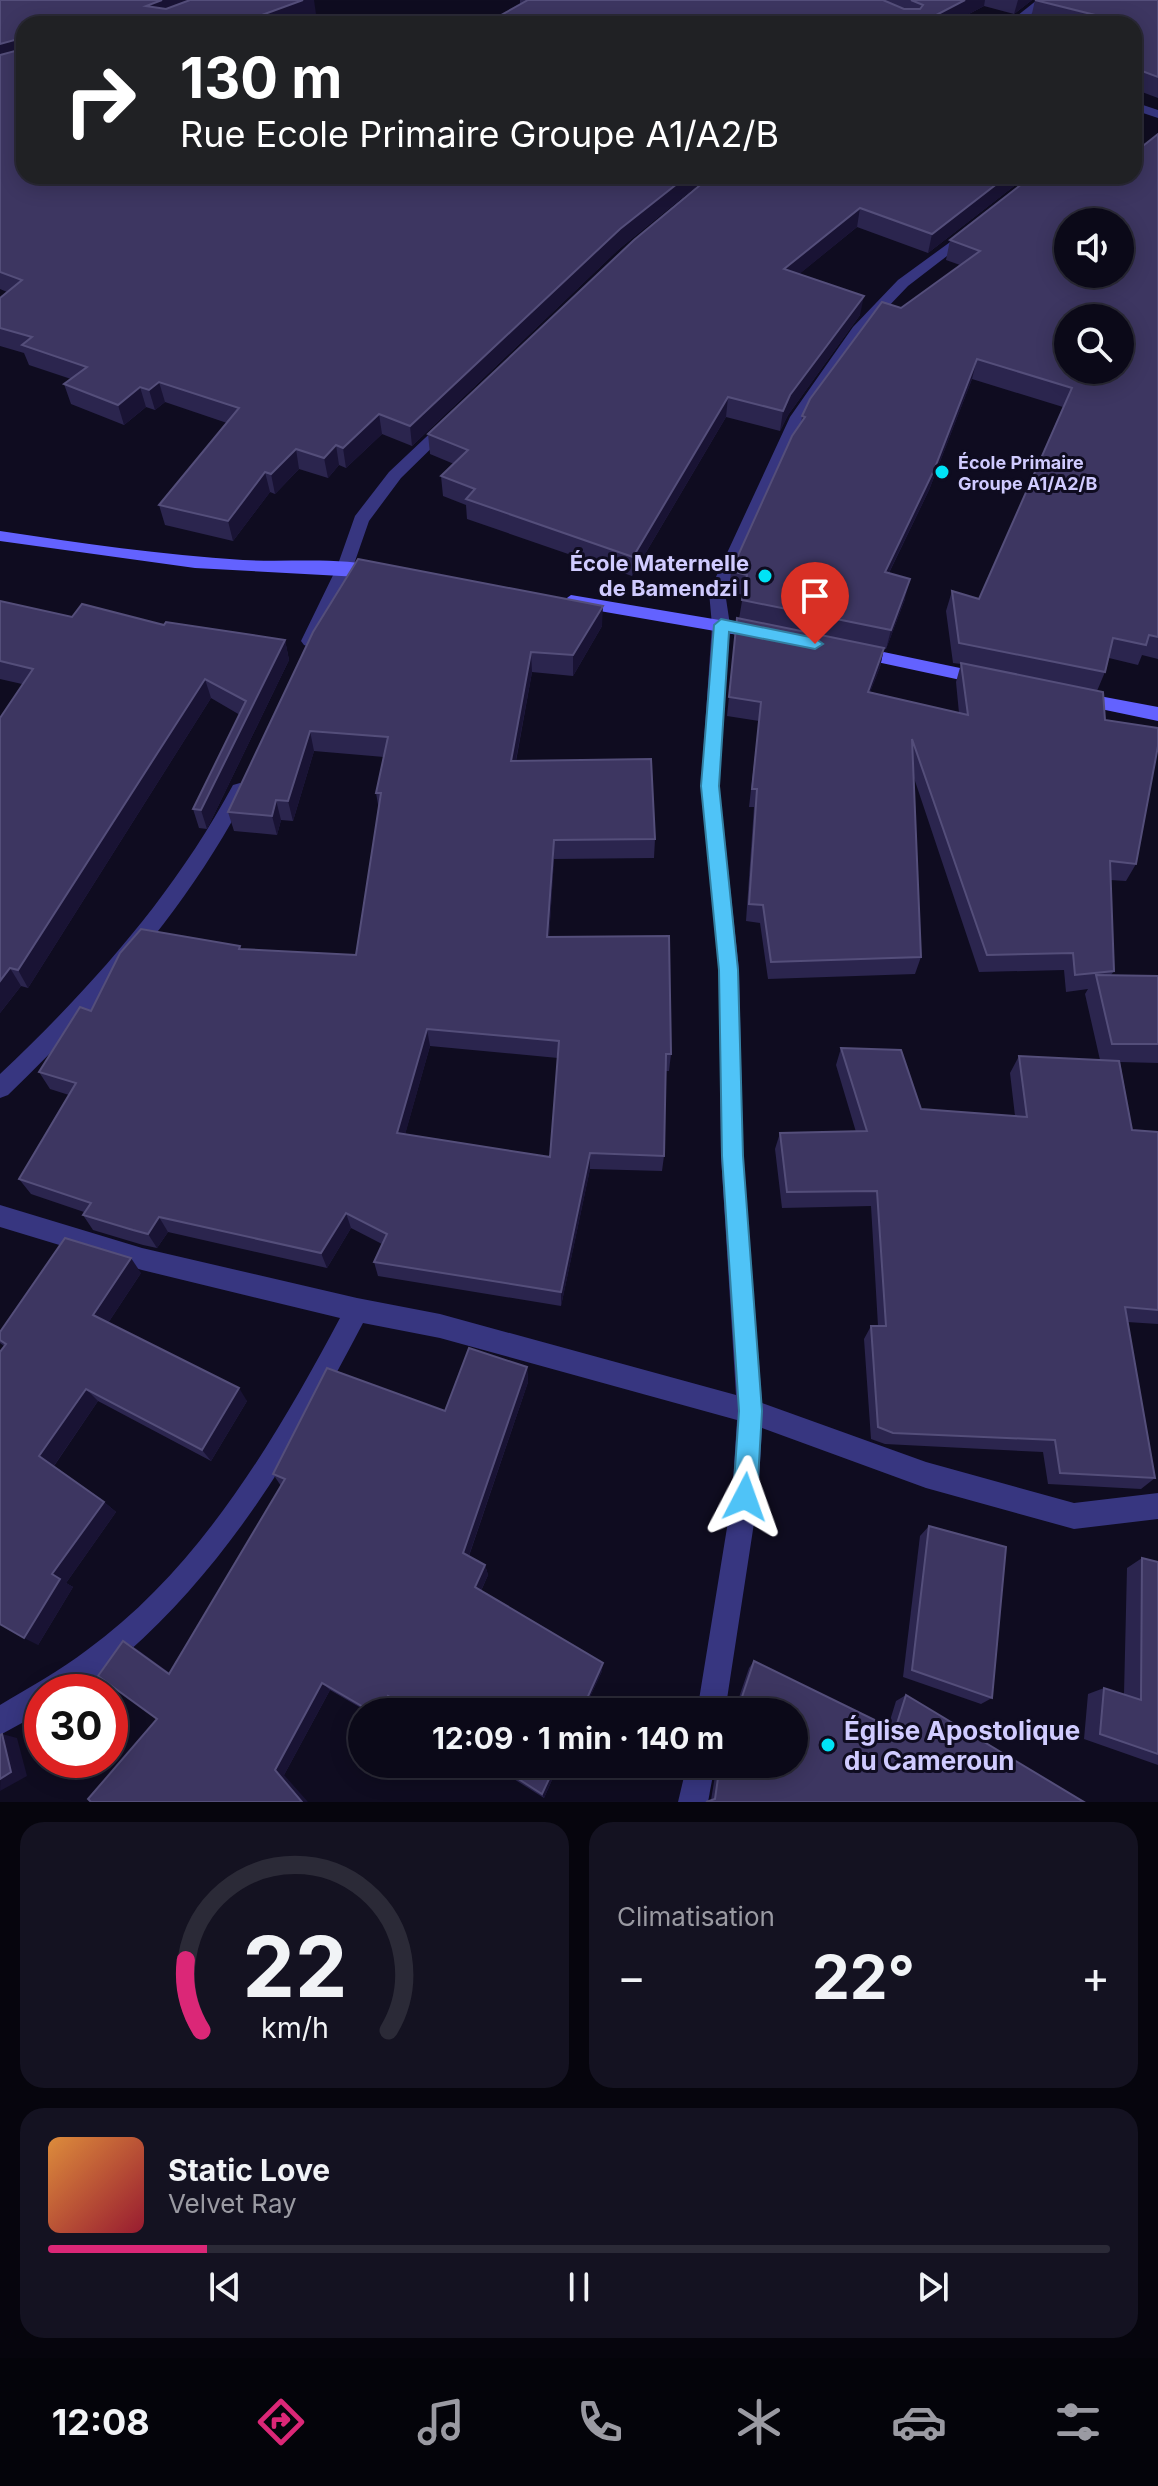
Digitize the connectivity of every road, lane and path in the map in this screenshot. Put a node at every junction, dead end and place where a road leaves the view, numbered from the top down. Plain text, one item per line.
1 (1044, 0) edge
2 (1023, 16) edge
3 (985, 220) edge
4 (462, 411) edge
5 (0, 536) edge
6 (345, 567) junction
7 (392, 574) edge
8 (550, 597) edge
9 (721, 625) junction
10 (784, 637) edge
11 (830, 647) edge
12 (305, 651) edge
13 (1002, 682) edge
14 (1064, 695) edge
15 (1158, 714) edge
16 (248, 774) edge
17 (0, 1088) edge
18 (0, 1216) edge
19 (357, 1310) junction
20 (750, 1411) junction
21 (1158, 1506) edge
22 (80, 1674) edge
23 (713, 1698) edge
24 (24, 1707) edge
25 (0, 1721) edge
26 (698, 1778) edge
27 (693, 1802) edge

1 - 2 street
3 - 9 street
4 - 6 street
5 - 6 street
6 - 7 street
6 - 12 street
8 - 9 street
9 - 10 street
9 - 20 street
11 - 13 street
14 - 15 street
16 - 17 street
18 - 19 street
19 - 20 street
19 - 22 street
20 - 21 street
20 - 23 street
24 - 25 street
26 - 27 street

